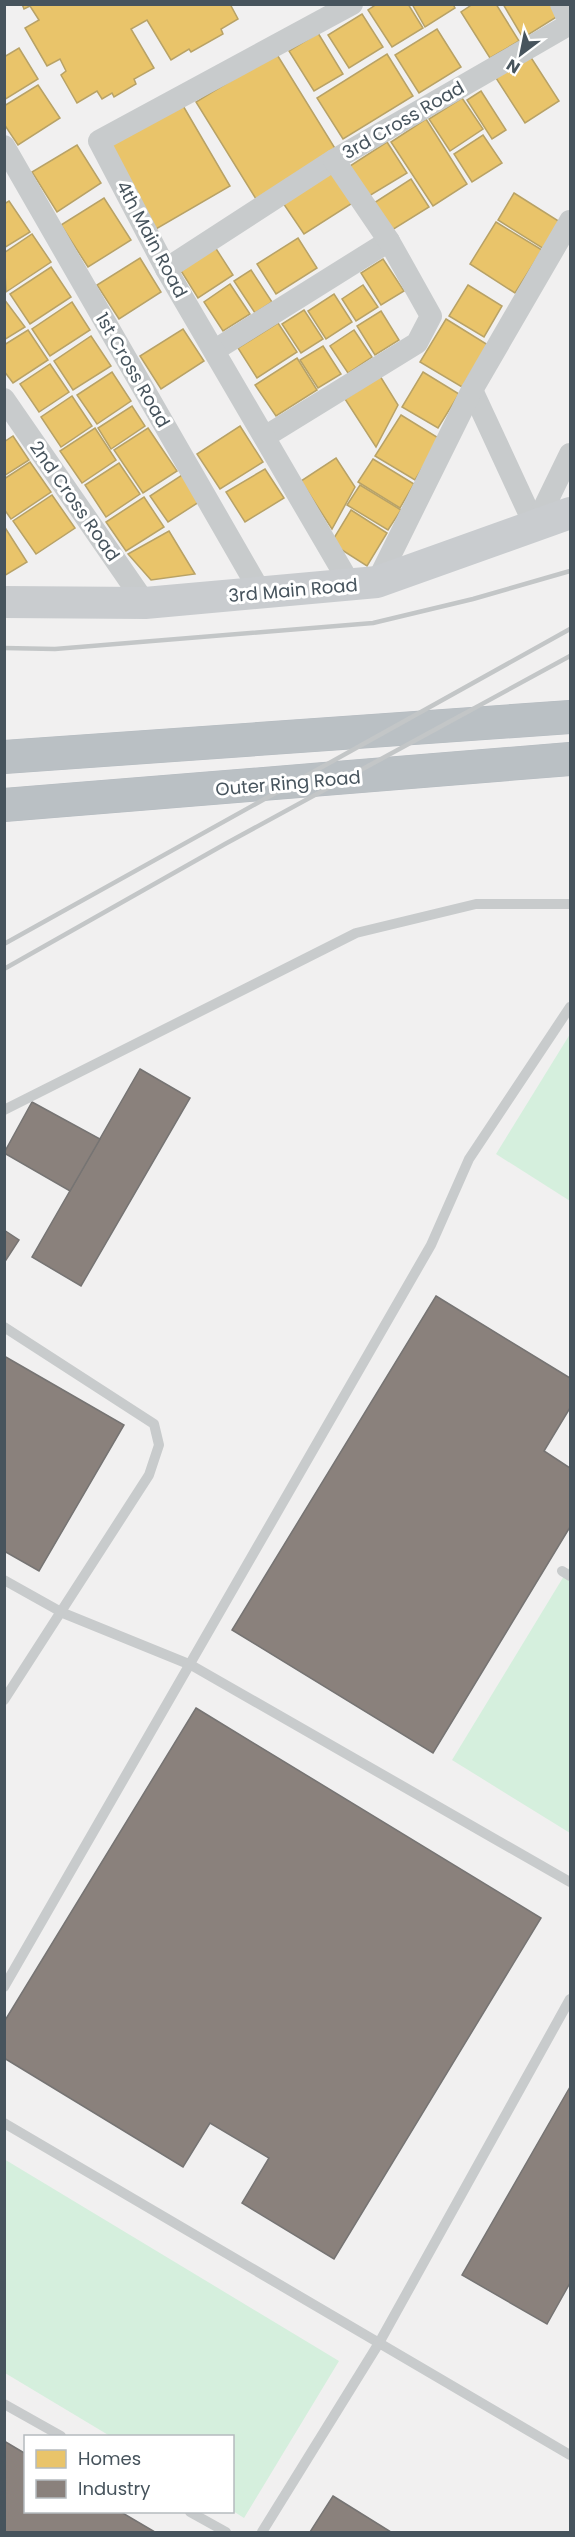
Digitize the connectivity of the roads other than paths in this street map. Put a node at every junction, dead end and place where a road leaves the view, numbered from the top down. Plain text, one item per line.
1 (352, 4) edge
2 (561, 4) edge
3 (570, 24) edge
4 (4, 146) edge
5 (334, 160) junction
6 (570, 221) edge
7 (389, 241) junction
8 (166, 269) junction
9 (214, 350) junction
10 (472, 390) junction
11 (4, 399) edge
12 (266, 436) junction
13 (570, 454) edge
14 (570, 513) edge
15 (535, 526) junction
16 (364, 583) junction
17 (261, 593) junction
18 (4, 602) edge
19 (145, 603) junction
20 (570, 717) edge
21 (4, 756) edge
22 (570, 759) edge
23 (4, 805) edge
24 (570, 904) edge
25 (570, 1007) edge
26 (4, 1110) edge
27 (4, 1327) edge
28 (4, 1580) edge
29 (63, 1613) junction
30 (191, 1665) junction
31 (4, 1700) edge
32 (570, 1882) edge
33 (4, 1987) edge
34 (570, 1999) edge
35 (4, 2123) edge
36 (379, 2343) junction
37 (4, 2404) edge
38 (59, 2435) edge
39 (570, 2454) edge
40 (193, 2513) edge
41 (226, 2532) edge
42 (262, 2532) edge

1 - 8 street, 4th Main Road
2 - 3 street
3 - 5 street, 3rd Cross Road
4 - 17 street, 1st Cross Road
5 - 7 street, 3rd Cross Road
5 - 8 street
6 - 10 street
7 - 9 street
7 - 12 street, 3rd Cross Road
8 - 9 street, 4th Main Road
9 - 12 street, 4th Main Road
10 - 15 street
10 - 16 street
11 - 19 street, 2nd Cross Road
12 - 16 street, 4th Main Road
13 - 15 street
14 - 15 street, 3rd Main Road
15 - 16 street, 3rd Main Road
16 - 17 street, 3rd Main Road
17 - 19 street, 3rd Main Road
18 - 19 street, 3rd Main Road
20 - 21 highway
22 - 23 highway, Outer Ring Road
24 - 26 lane
25 - 30 lane
27 - 29 lane
28 - 29 lane
29 - 30 lane
29 - 31 lane
30 - 32 lane
30 - 33 lane
34 - 36 lane
35 - 36 lane
36 - 39 lane
36 - 42 lane
37 - 38 lane
40 - 41 lane

